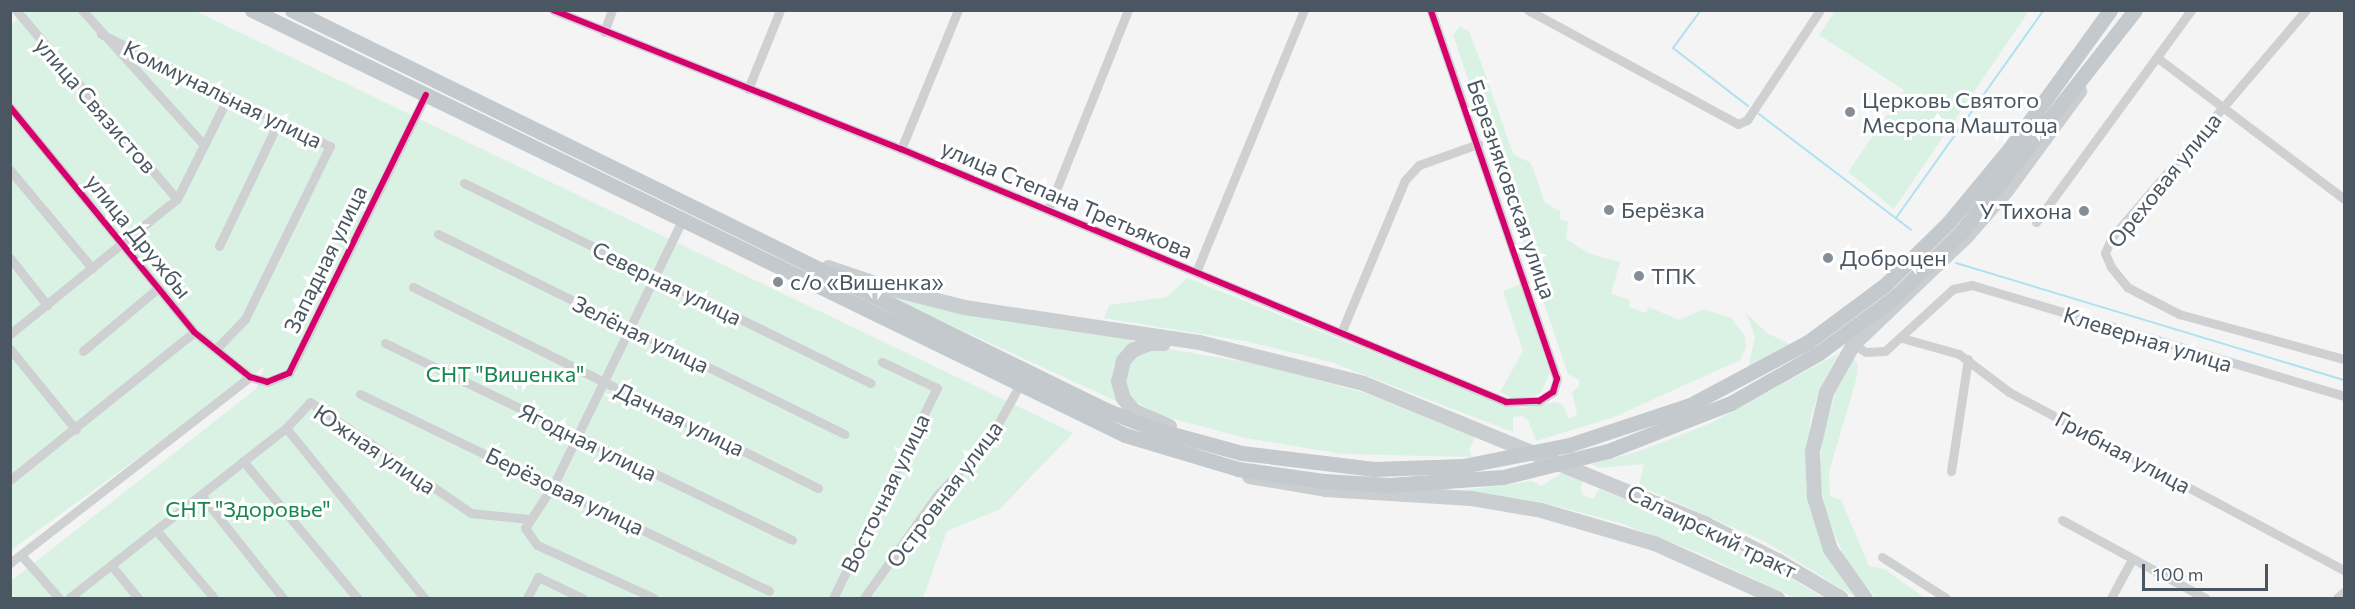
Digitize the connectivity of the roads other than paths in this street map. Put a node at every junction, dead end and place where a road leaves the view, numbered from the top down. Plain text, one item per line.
1 (16, 10) edge
2 (82, 10) edge
3 (252, 10) edge
4 (292, 10) edge
5 (552, 10) edge
6 (612, 10) edge
7 (780, 10) edge
8 (958, 10) edge
9 (1128, 10) edge
10 (1304, 10) edge
11 (1431, 10) edge
12 (1528, 10) edge
13 (1820, 10) edge
14 (2110, 10) edge
15 (2135, 10) edge
16 (2191, 10) edge
17 (2306, 10) edge
18 (2123, 27) junction
19 (604, 32) junction
20 (101, 34) junction
21 (376, 52) junction
22 (2159, 59) junction
23 (368, 67) junction
24 (748, 89) junction
25 (426, 95) junction
26 (228, 97) junction
27 (10, 107) edge
28 (2223, 107) junction
29 (279, 122) junction
30 (1478, 144) junction
31 (204, 145) junction
32 (901, 149) junction
33 (10, 170) edge
34 (464, 183) dead end
35 (650, 189) junction
36 (177, 199) junction
37 (2344, 199) edge
38 (1048, 210) junction
39 (681, 222) junction
40 (2036, 222) dead end
41 (438, 234) dead end
42 (122, 244) junction
43 (219, 246) dead end
44 (10, 258) edge
45 (92, 268) junction
46 (1196, 272) junction
47 (654, 277) junction
48 (413, 287) dead end
49 (158, 288) junction
50 (47, 304) junction
51 (629, 328) junction
52 (194, 332) junction
53 (1341, 333) junction
54 (10, 334) edge
55 (1902, 338) junction
56 (385, 343) dead end
57 (1853, 344) junction
58 (10, 349) edge
59 (216, 349) junction
60 (83, 351) dead end
61 (1259, 355) junction
62 (1968, 359) junction
63 (2344, 359) edge
64 (882, 362) dead end
65 (250, 377) junction
66 (1557, 379) joint
67 (603, 382) junction
68 (870, 383) dead end
69 (1019, 386) junction
70 (360, 394) dead end
71 (2344, 396) edge
72 (286, 428) junction
73 (76, 430) junction
74 (844, 434) dead end
75 (577, 436) junction
76 (1183, 455) junction
77 (243, 461) junction
78 (1374, 469) junction
79 (1951, 471) dead end
80 (10, 480) edge
81 (554, 484) junction
82 (818, 488) dead end
83 (201, 495) junction
84 (528, 519) junction
85 (2062, 520) dead end
86 (156, 530) junction
87 (792, 540) dead end
88 (21, 555) junction
89 (1882, 557) dead end
90 (2131, 561) junction
91 (10, 563) edge
92 (111, 565) junction
93 (2344, 570) edge
94 (769, 591) dead end
95 (2344, 592) edge
96 (59, 598) edge
97 (69, 598) edge
98 (138, 598) edge
99 (214, 598) edge
100 (283, 598) edge
101 (357, 598) edge
102 (424, 598) edge
103 (527, 598) edge
104 (582, 598) edge
105 (654, 598) edge
106 (832, 598) edge
107 (864, 598) edge
108 (1777, 598) edge
109 (1841, 598) edge
110 (1865, 598) edge
111 (1946, 598) edge
112 (2111, 598) edge
113 (2205, 598) edge
114 (2337, 598) edge

1 - 36 street, улица Связистов
2 - 20 street
3 - 23 highway
4 - 21 highway
5 - 19 street, улица Степана Третьякова
6 - 19 street
7 - 24 street
8 - 32 street
9 - 38 street
10 - 46 street
11 - 30 street, Березняковская улица
12 - 13 street
14 - 78 highway
15 - 18 highway
16 - 22 street
17 - 28 street, Ореховая улица
18 - 57 main road
18 - 76 highway
19 - 24 street, улица Степана Третьякова
20 - 26 street, Коммунальная улица
20 - 31 street
21 - 23 highway
21 - 35 highway
22 - 28 street
22 - 40 street
23 - 25 highway
24 - 32 street, улица Степана Третьякова
25 - 39 highway
25 - 65 street, Западная улица
26 - 29 street, Коммунальная улица
26 - 31 street
27 - 42 street, улица Дружбы
28 - 37 street
28 - 63 street, Ореховая улица
29 - 43 street
29 - 59 street, Коммунальная улица
30 - 53 street
30 - 66 street, Березняковская улица
31 - 36 street
32 - 38 street, улица Степана Третьякова
33 - 45 street
34 - 47 street, Северная улица
35 - 61 main road
35 - 78 highway
36 - 42 street
38 - 46 street, улица Степана Третьякова
39 - 47 street
39 - 69 highway
41 - 51 street, Зелёная улица
42 - 45 street
42 - 49 street, улица Дружбы
44 - 50 street
45 - 50 street
46 - 53 street, улица Степана Третьякова
47 - 51 street
47 - 68 street, Северная улица
48 - 67 street, Дачная улица
49 - 52 street, улица Дружбы
49 - 60 street
50 - 54 street
51 - 67 street
51 - 74 street, Зелёная улица
52 - 59 street, улица Дружбы
52 - 73 street
53 - 66 street, улица Степана Третьякова
55 - 57 street
55 - 62 street, Грибная улица
55 - 71 street, Клеверная улица
56 - 75 street, Ягодная улица
57 - 110 main road
58 - 73 street
59 - 65 street, улица Дружбы
61 - 78 main road
61 - 109 main road, Салаирский тракт
62 - 79 street
62 - 93 street, Грибная улица
64 - 106 street, Восточная улица
65 - 88 street
67 - 75 street
67 - 82 street, Дачная улица
69 - 76 highway
69 - 107 street, Островная улица
70 - 81 street, Берёзовая улица
72 - 77 street, Южная улица
72 - 84 street, Южная улица
72 - 102 street
73 - 80 street
75 - 81 street
75 - 87 street, Ягодная улица
76 - 108 main road
77 - 83 street, Южная улица
77 - 101 street
81 - 84 street
81 - 94 street, Берёзовая улица
83 - 86 street, Южная улица
83 - 100 street
84 - 105 street
85 - 90 street
86 - 92 street, Южная улица
86 - 99 street
88 - 91 street
88 - 96 street
89 - 111 street
90 - 112 street
90 - 113 street
92 - 97 street, Южная улица
92 - 98 street
95 - 114 street
103 - 104 street

